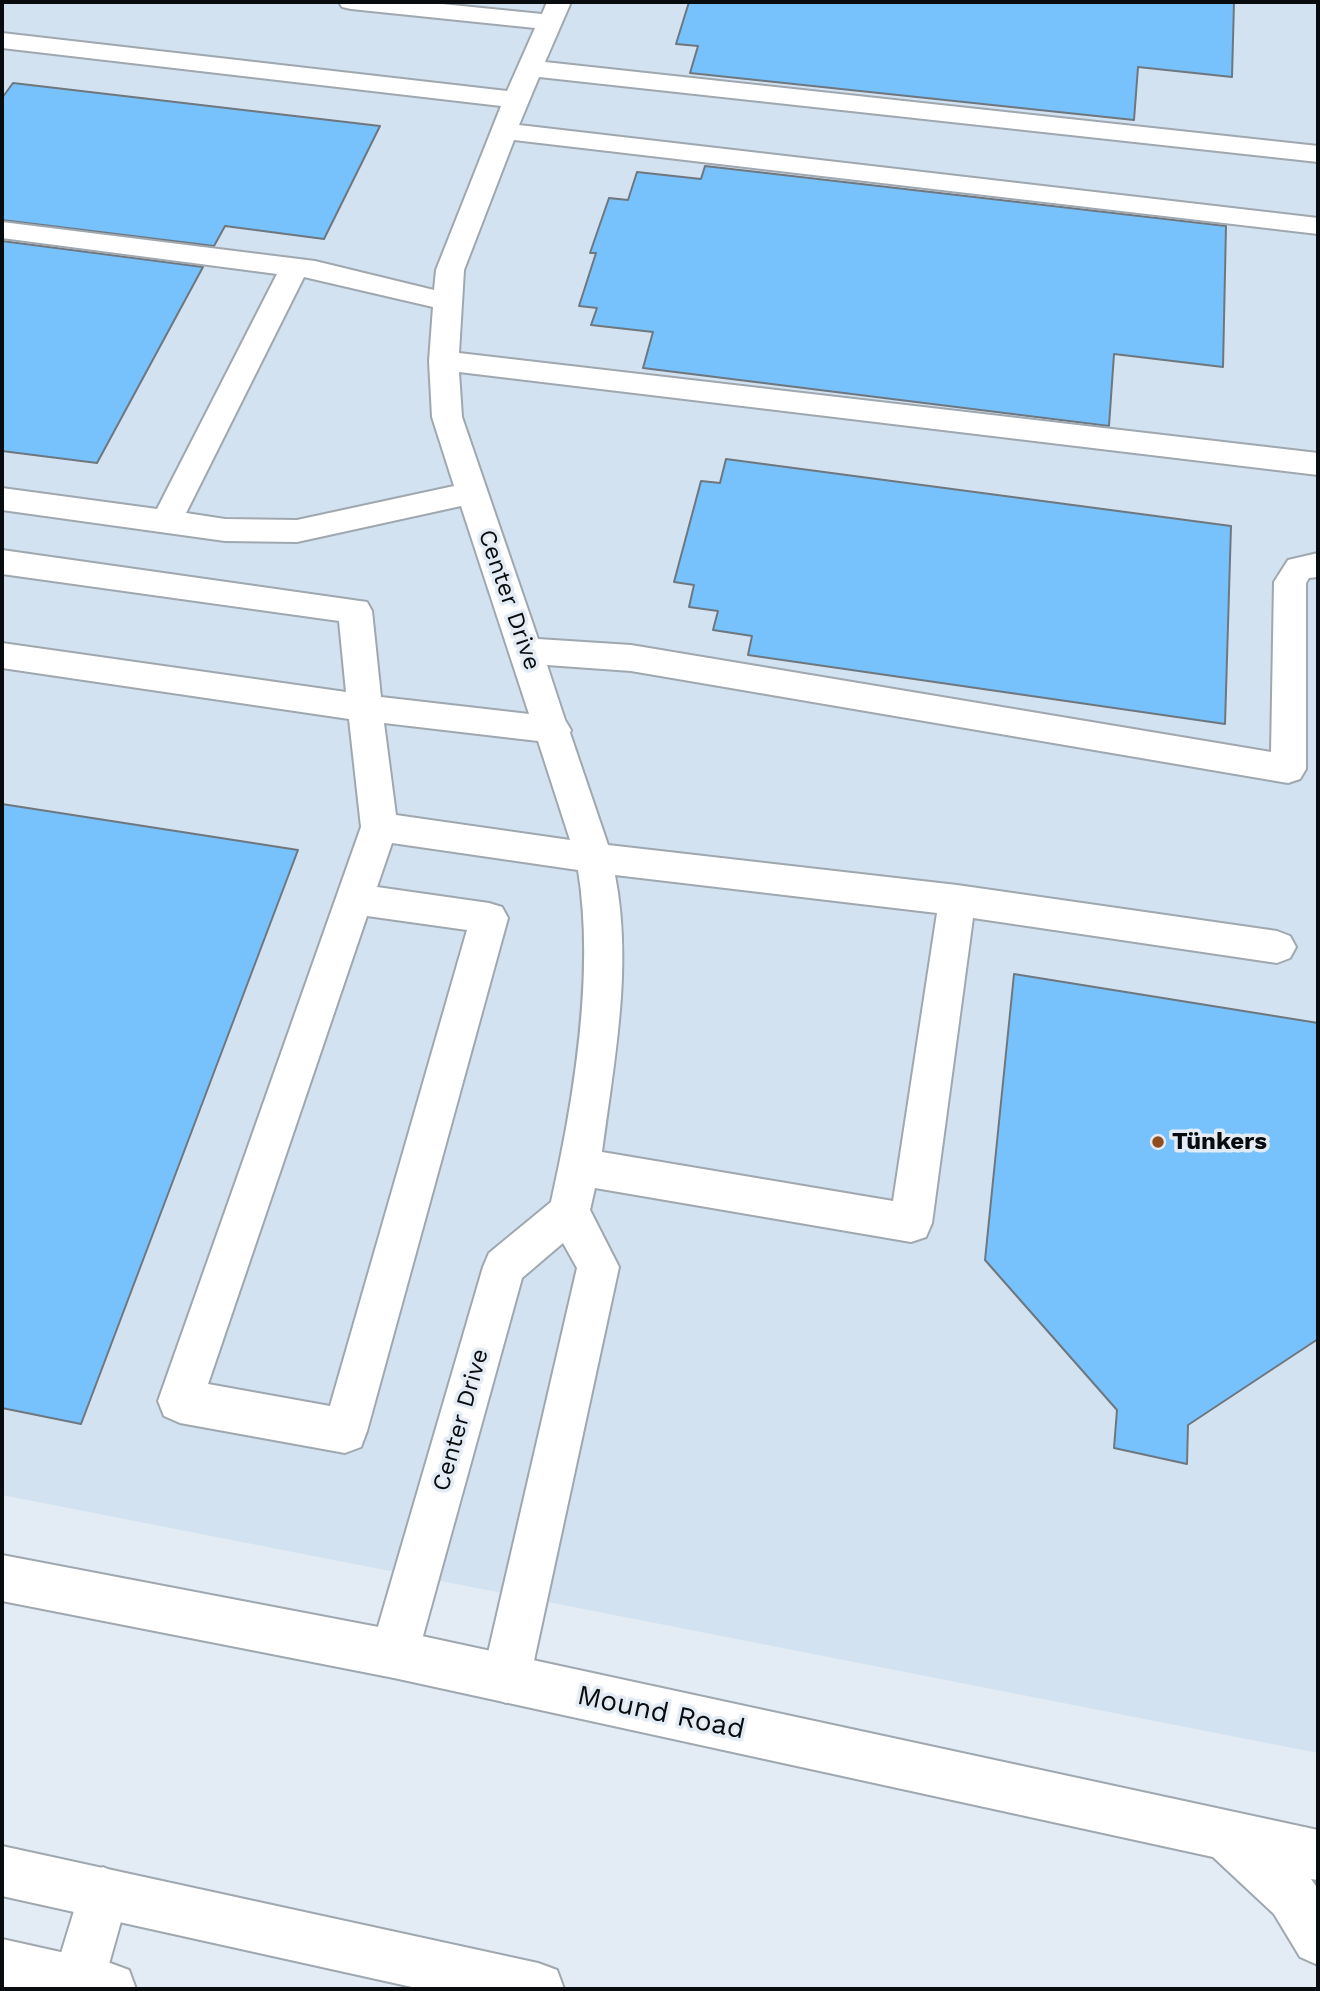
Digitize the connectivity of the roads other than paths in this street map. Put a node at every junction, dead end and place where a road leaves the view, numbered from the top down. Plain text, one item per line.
1 (351, 2) edge
2 (389, 4) edge
3 (554, 12) edge
4 (2, 40) edge
5 (531, 68) junction
6 (516, 100) junction
7 (505, 131) junction
8 (1318, 153) edge
9 (1318, 226) edge
10 (2, 230) edge
11 (295, 267) junction
12 (448, 302) junction
13 (444, 362) junction
14 (1318, 464) edge
15 (471, 493) junction
16 (2, 499) edge
17 (166, 522) junction
18 (2, 562) edge
19 (1318, 565) edge
20 (527, 651) junction
21 (2, 656) edge
22 (365, 708) junction
23 (554, 730) junction
24 (1303, 771) edge
25 (380, 827) junction
26 (594, 858) junction
27 (354, 900) junction
28 (957, 900) junction
29 (1276, 947) dead end
30 (579, 1167) junction
31 (569, 1212) junction
32 (2, 1578) edge
33 (394, 1654) junction
34 (506, 1679) junction
35 (1228, 1837) junction
36 (1318, 1855) edge
37 (2, 1871) edge
38 (103, 1893) junction
39 (1318, 1939) edge
40 (2, 1965) edge
41 (88, 1987) edge
42 (538, 1989) edge

1 - 2 street
2 - 3 street
3 - 5 street, Center Drive
4 - 6 street
5 - 6 street, Center Drive
5 - 8 street
6 - 7 street, Center Drive
7 - 9 street
7 - 12 street, Center Drive
10 - 11 street
11 - 12 street
11 - 17 street
12 - 13 street, Center Drive
13 - 14 street
13 - 15 street, Center Drive
15 - 17 street
15 - 20 street, Center Drive
16 - 17 street
18 - 22 street
19 - 24 street
20 - 23 street, Center Drive
20 - 24 street
21 - 22 street
22 - 23 street
22 - 25 street
23 - 26 street, Center Drive
25 - 26 street
25 - 27 street
26 - 28 street
26 - 30 street, Center Drive
27 - 27 street
28 - 29 street
28 - 30 street
30 - 31 street, Center Drive
31 - 33 street, Center Drive
31 - 34 street
32 - 33 street, Mound Road
33 - 34 street, Mound Road
34 - 35 street, Mound Road
35 - 36 street, Mound Road
35 - 39 street
37 - 38 street
38 - 41 street
38 - 42 street
40 - 41 street

